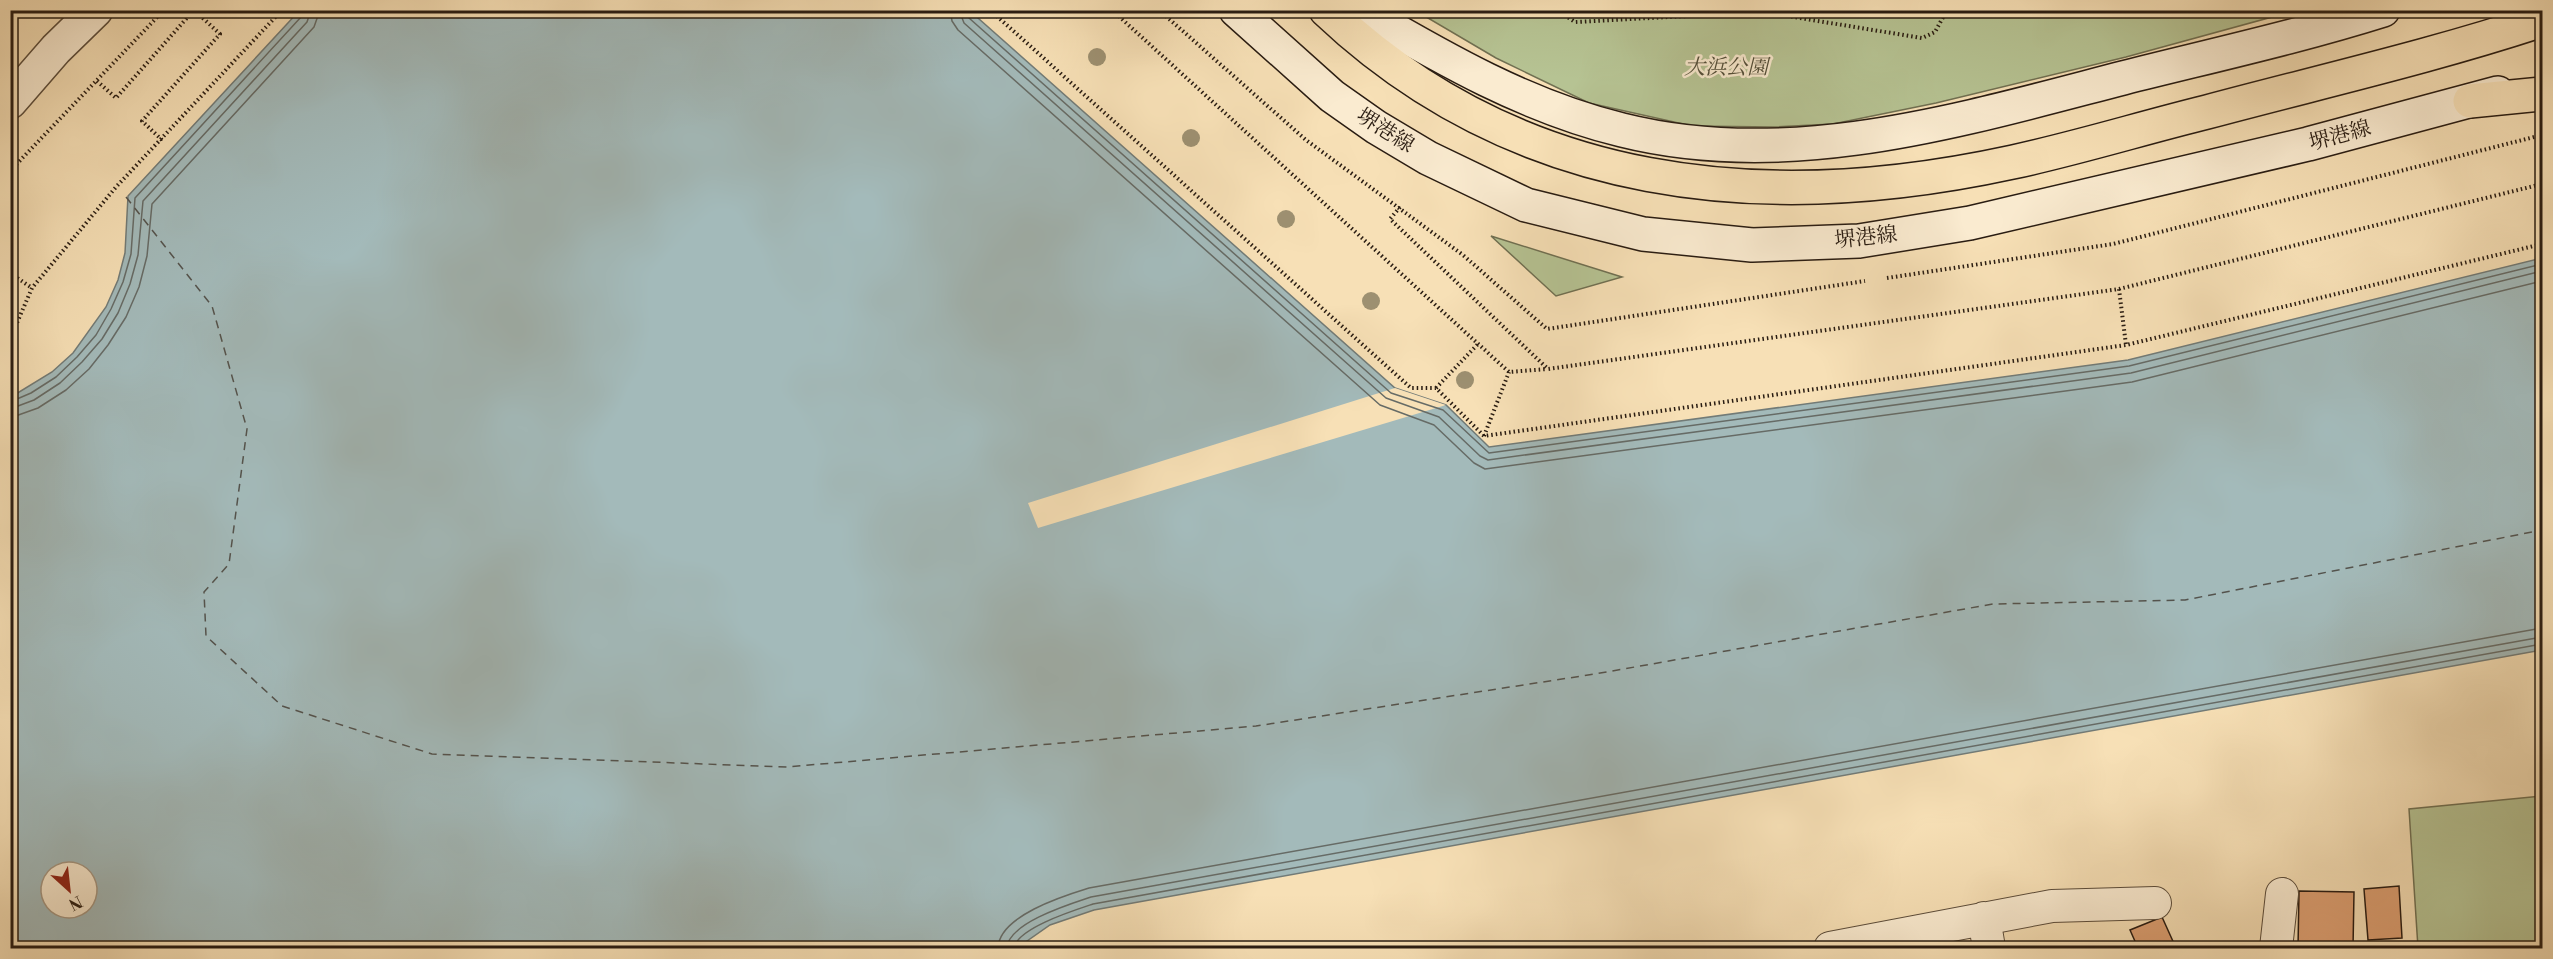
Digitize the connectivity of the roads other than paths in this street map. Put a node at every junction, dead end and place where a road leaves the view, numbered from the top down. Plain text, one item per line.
1 (96, 10) edge
2 (1236, 10) edge
3 (1326, 10) edge
4 (1360, 10) edge
5 (2382, 10) edge
6 (2542, 20) edge
7 (2542, 79) edge
8 (2542, 94) edge
9 (2470, 101) junction
10 (10, 102) edge
11 (2282, 894) dead end
12 (2155, 903) dead end
13 (1984, 918) junction
14 (1830, 948) edge
15 (1989, 948) edge
16 (2277, 948) edge

1 - 10 main road
2 - 9 main road, 堺港線
3 - 6 highway
4 - 5 main road
7 - 9 main road, 堺港線
8 - 9 highway
11 - 16 street
12 - 13 street
13 - 14 street
13 - 15 street

